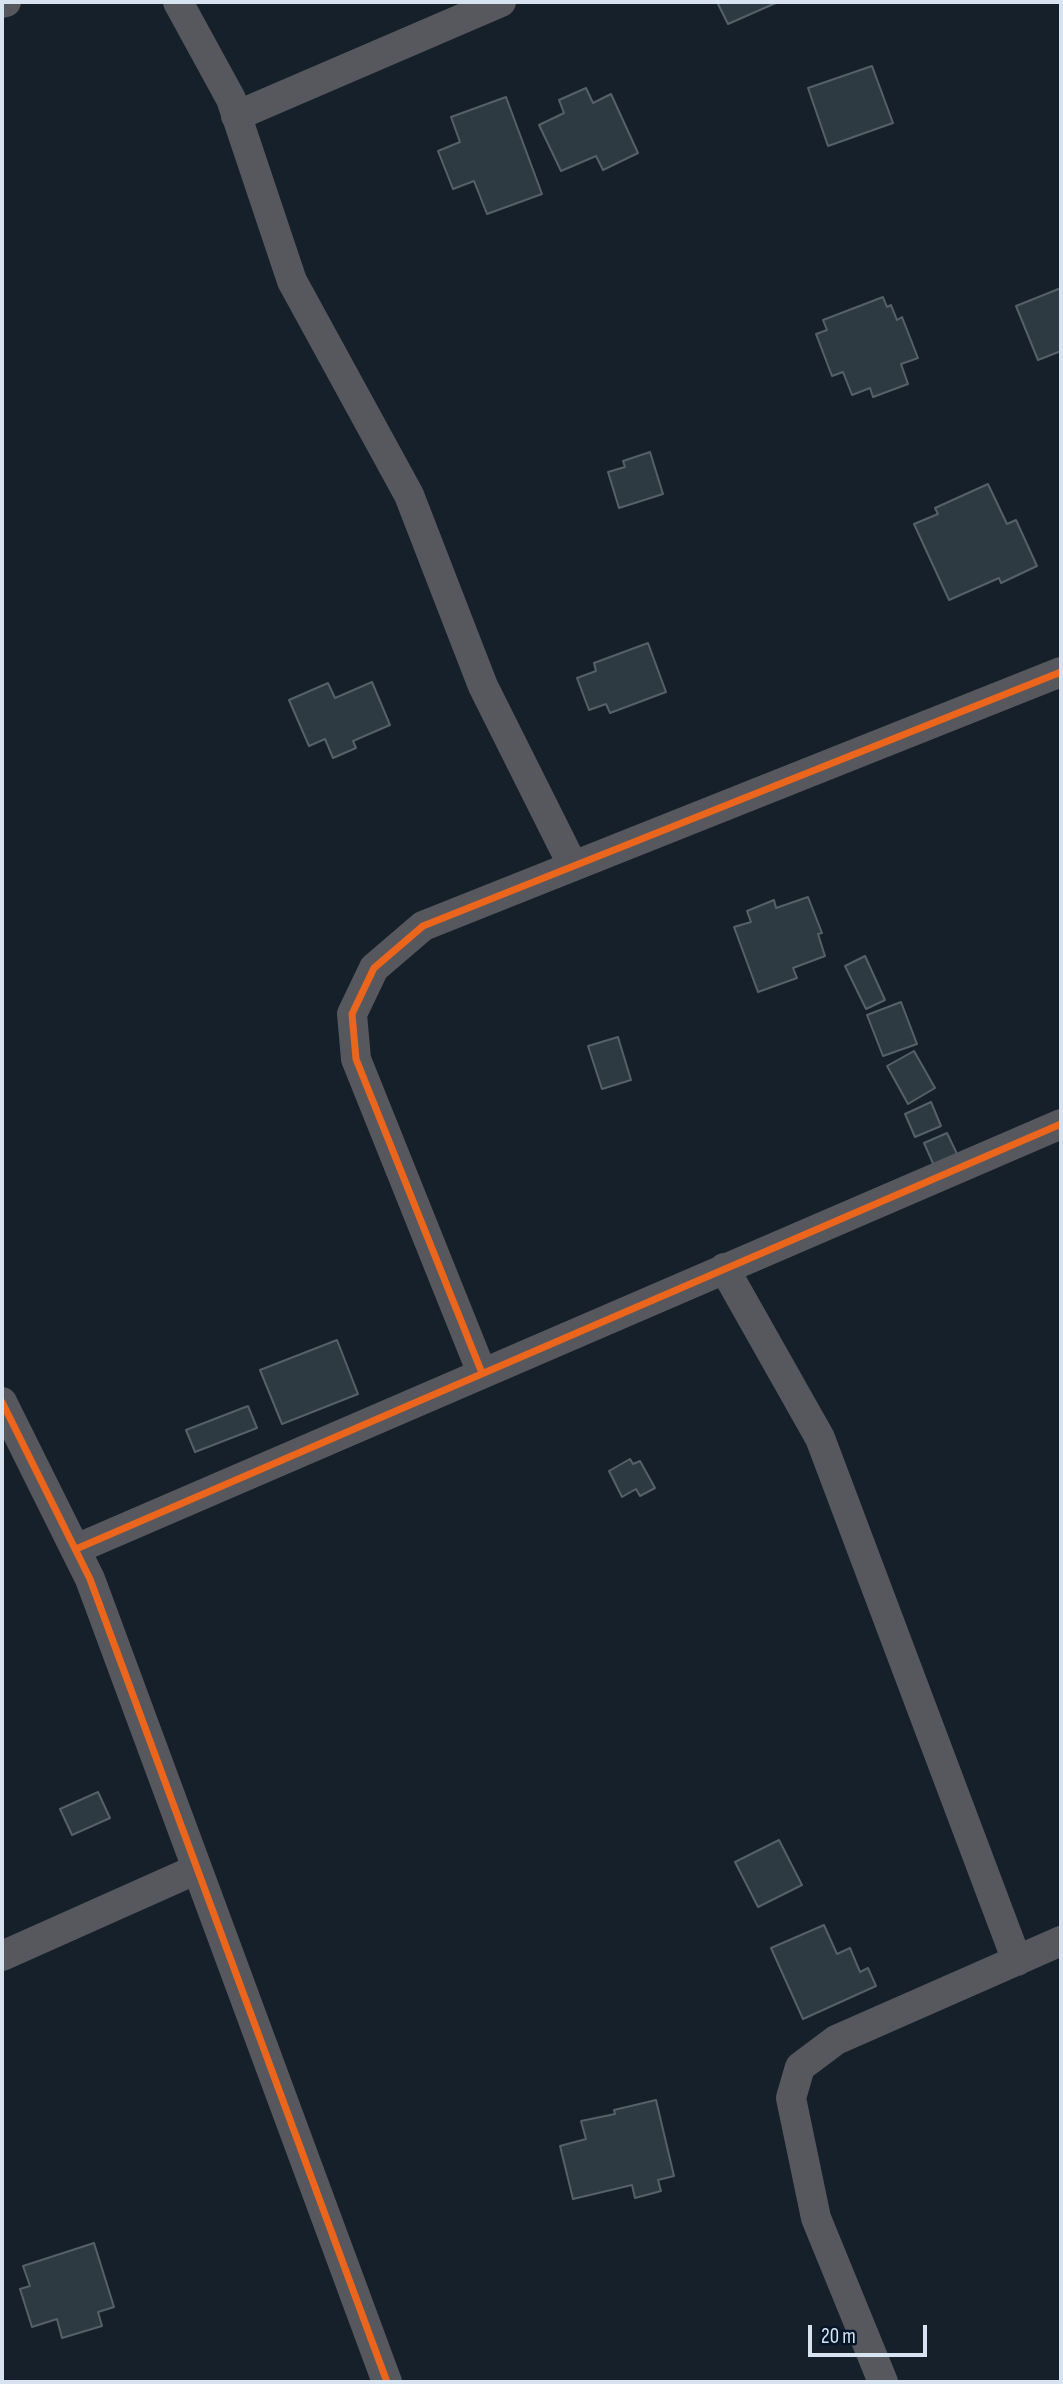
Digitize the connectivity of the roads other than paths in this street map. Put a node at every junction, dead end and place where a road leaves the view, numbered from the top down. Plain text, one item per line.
1 (178, 2) edge
2 (501, 2) edge
3 (236, 116) junction
4 (1061, 671) edge
5 (573, 866) junction
6 (1061, 1124) edge
7 (724, 1268) junction
8 (482, 1373) junction
9 (2, 1402) edge
10 (76, 1549) junction
11 (197, 1869) junction
12 (1061, 1941) edge
13 (2, 1956) edge
14 (1017, 1961) junction
15 (387, 2382) edge
16 (883, 2382) edge

1 - 3 street
2 - 3 street
3 - 5 street
4 - 5 street
5 - 8 street
6 - 7 street
7 - 8 street
7 - 14 street
8 - 10 street
9 - 10 street
10 - 11 street
11 - 13 street
11 - 15 street
12 - 14 street
14 - 16 street

